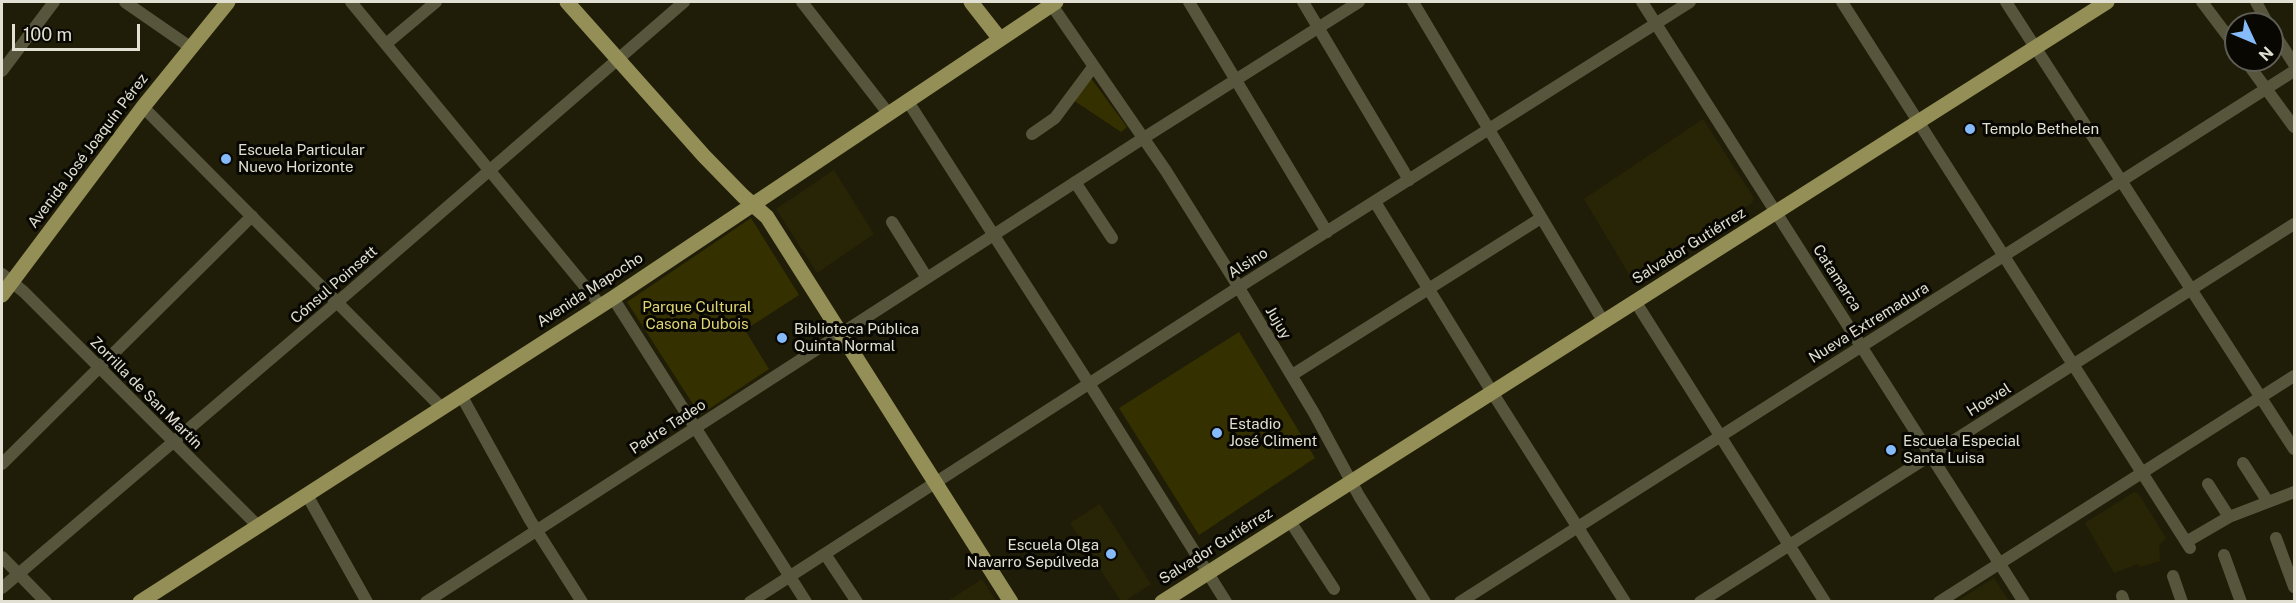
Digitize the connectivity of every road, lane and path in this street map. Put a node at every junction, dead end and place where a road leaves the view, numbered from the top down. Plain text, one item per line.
1 (54, 2) edge
2 (125, 2) edge
3 (228, 2) edge
4 (351, 2) edge
5 (436, 2) edge
6 (567, 2) edge
7 (684, 2) edge
8 (802, 2) edge
9 (971, 2) edge
10 (1189, 2) edge
11 (1303, 2) edge
12 (1359, 2) edge
13 (1413, 2) edge
14 (1642, 2) edge
15 (1690, 2) edge
16 (1842, 2) edge
17 (2007, 2) edge
18 (2107, 2) edge
19 (2202, 2) edge
20 (1053, 3) edge
21 (1656, 23) junction
22 (1318, 27) junction
23 (2224, 31) edge
24 (1000, 39) junction
25 (386, 44) junction
26 (190, 47) junction
27 (2035, 47) junction
28 (2284, 48) edge
29 (618, 59) junction
30 (2295, 64) edge
31 (1094, 67) junction
32 (2, 71) edge
33 (2295, 71) edge
34 (2254, 72) edge
35 (1236, 80) junction
36 (2266, 89) junction
37 (907, 100) junction
38 (143, 106) junction
39 (888, 113) junction
40 (1918, 122) junction
41 (2295, 127) edge
42 (1489, 129) junction
43 (1032, 135) dead end
44 (1142, 139) junction
45 (490, 171) junction
46 (1409, 180) junction
47 (2121, 181) junction
48 (1075, 182) junction
49 (1375, 202) junction
50 (752, 204) junction
51 (1776, 211) junction
52 (252, 216) junction
53 (1542, 218) junction
54 (892, 222) dead end
55 (2295, 224) edge
56 (1327, 232) junction
57 (993, 235) junction
58 (1112, 238) dead end
59 (2003, 256) junction
60 (7, 278) edge
61 (927, 278) junction
62 (1239, 287) junction
63 (1429, 289) junction
64 (2191, 290) junction
65 (2, 295) edge
66 (338, 302) junction
67 (607, 302) junction
68 (1635, 302) junction
69 (1603, 321) junction
70 (842, 333) junction
71 (1862, 346) junction
72 (2074, 365) junction
73 (99, 367) junction
74 (1292, 375) junction
75 (2295, 376) edge
76 (1089, 384) junction
77 (1492, 392) junction
78 (461, 395) junction
79 (2261, 397) junction
80 (442, 408) junction
81 (696, 427) junction
82 (1720, 436) junction
83 (174, 442) junction
84 (2295, 449) edge
85 (1931, 455) junction
86 (2243, 463) dead end
87 (2, 464) edge
88 (2142, 472) junction
89 (1352, 481) junction
90 (936, 482) junction
91 (2208, 484) dead end
92 (2295, 492) edge
93 (307, 495) junction
94 (2268, 502) junction
95 (2229, 517) junction
96 (1290, 520) junction
97 (258, 526) junction
98 (1577, 527) junction
99 (537, 530) junction
100 (2276, 538) dead end
101 (1789, 545) junction
102 (825, 554) junction
103 (2224, 555) dead end
104 (2, 557) edge
105 (2000, 563) junction
106 (18, 573) junction
107 (1208, 573) junction
108 (790, 576) junction
109 (2173, 576) dead end
110 (2295, 587) edge
111 (2, 588) edge
112 (1334, 589) dead end
113 (145, 600) edge
114 (46, 602) edge
115 (367, 602) edge
116 (426, 602) edge
117 (582, 602) edge
118 (750, 602) edge
119 (806, 602) edge
120 (856, 602) edge
121 (1011, 602) edge
122 (1162, 602) edge
123 (1226, 602) edge
124 (1425, 602) edge
125 (1460, 602) edge
126 (1625, 602) edge
127 (1700, 602) edge
128 (1825, 602) edge
129 (1939, 602) edge
130 (2024, 602) edge
131 (2182, 602) edge
132 (2241, 602) edge

1 - 32 street
2 - 26 street
3 - 26 main road, Avenida José Joaquín Pérez
4 - 25 street
5 - 25 street
6 - 29 main road
7 - 29 street, Cónsul Poinsett
8 - 39 street
9 - 24 main road
10 - 35 street
11 - 22 street
12 - 22 street, Padre Tadeo
13 - 42 street
14 - 21 street, Catamarca
15 - 21 street, Alsino
16 - 40 street
17 - 27 street
18 - 27 main road, Salvador Gutiérrez
19 - 23 street
20 - 24 main road, Avenida Mapocho
20 - 31 street, Jujuy
21 - 42 street, Alsino
21 - 51 street, Catamarca
22 - 35 street, Padre Tadeo
22 - 46 street
24 - 37 main road, Avenida Mapocho
25 - 45 street
26 - 38 main road, Avenida José Joaquín Pérez
27 - 40 main road, Salvador Gutiérrez
27 - 47 street
28 - 30 street
29 - 45 street, Cónsul Poinsett
29 - 50 main road
31 - 43 street
31 - 44 street, Jujuy
33 - 36 street, Nueva Extremadura
34 - 36 street
35 - 44 street, Padre Tadeo
35 - 56 street
36 - 41 street
36 - 47 street, Nueva Extremadura
37 - 39 main road, Avenida Mapocho
37 - 57 street
38 - 52 street
38 - 60 main road, Avenida José Joaquín Pérez
39 - 50 main road, Avenida Mapocho
40 - 51 main road, Salvador Gutiérrez
40 - 59 street
42 - 46 street, Alsino
42 - 53 street
44 - 48 street, Padre Tadeo
44 - 62 street, Jujuy
45 - 66 street, Cónsul Poinsett
45 - 67 street
46 - 49 street, Alsino
47 - 59 street, Nueva Extremadura
47 - 64 street
48 - 57 street, Padre Tadeo
48 - 58 street
49 - 56 street, Alsino
49 - 63 street
50 - 67 main road, Avenida Mapocho
50 - 70 main road
51 - 68 main road, Salvador Gutiérrez
51 - 71 street, Catamarca
52 - 66 street
52 - 73 street
53 - 63 street
53 - 69 street
54 - 61 street
55 - 64 street, Hoevel
56 - 62 street, Alsino
57 - 61 street, Padre Tadeo
57 - 76 street
59 - 71 street, Nueva Extremadura
59 - 72 street
60 - 65 main road, Avenida José Joaquín Pérez
60 - 73 street, Zorrilla de San Martín
61 - 70 street, Padre Tadeo
62 - 74 street, Jujuy
62 - 76 street, Alsino
63 - 74 street
63 - 77 street
64 - 72 street, Hoevel
64 - 79 street
66 - 80 street
66 - 83 street, Cónsul Poinsett
67 - 78 main road, Avenida Mapocho
67 - 81 street
68 - 69 main road, Salvador Gutiérrez
68 - 82 street
69 - 77 main road, Salvador Gutiérrez
70 - 81 street, Padre Tadeo
70 - 90 main road
71 - 82 street, Nueva Extremadura
71 - 85 street, Catamarca
72 - 85 street, Hoevel
72 - 88 street
73 - 83 street, Zorrilla de San Martín
73 - 87 street
74 - 89 street, Jujuy
75 - 79 street
76 - 90 street, Alsino
76 - 107 street
77 - 89 main road, Salvador Gutiérrez
77 - 98 street
78 - 80 main road, Avenida Mapocho
78 - 99 street
79 - 84 street
79 - 88 street
80 - 93 main road, Avenida Mapocho
81 - 99 street, Padre Tadeo
81 - 108 street
82 - 98 street, Nueva Extremadura
82 - 101 street
83 - 97 street, Zorrilla de San Martín
83 - 106 street, Cónsul Poinsett
85 - 101 street, Hoevel
85 - 105 street, Catamarca
86 - 94 street
88 - 95 street
88 - 105 street
89 - 96 main road, Salvador Gutiérrez
89 - 124 street, Jujuy
90 - 102 street, Alsino
90 - 121 main road
91 - 95 street
92 - 94 street
93 - 97 main road, Avenida Mapocho
93 - 115 street
94 - 95 street
96 - 107 main road, Salvador Gutiérrez
96 - 112 street, Salvador Gutiérrez
97 - 113 main road, Avenida Mapocho
98 - 125 street, Nueva Extremadura
98 - 126 street
99 - 116 street, Padre Tadeo
99 - 117 street
100 - 110 street
101 - 127 street, Hoevel
101 - 128 street
102 - 108 street, Alsino
102 - 120 street
103 - 132 street
104 - 106 street
105 - 129 street
105 - 130 street, Catamarca
106 - 111 street, Cónsul Poinsett
106 - 114 street
107 - 122 main road, Salvador Gutiérrez
107 - 123 street
108 - 118 street, Alsino
108 - 119 street
109 - 131 street

